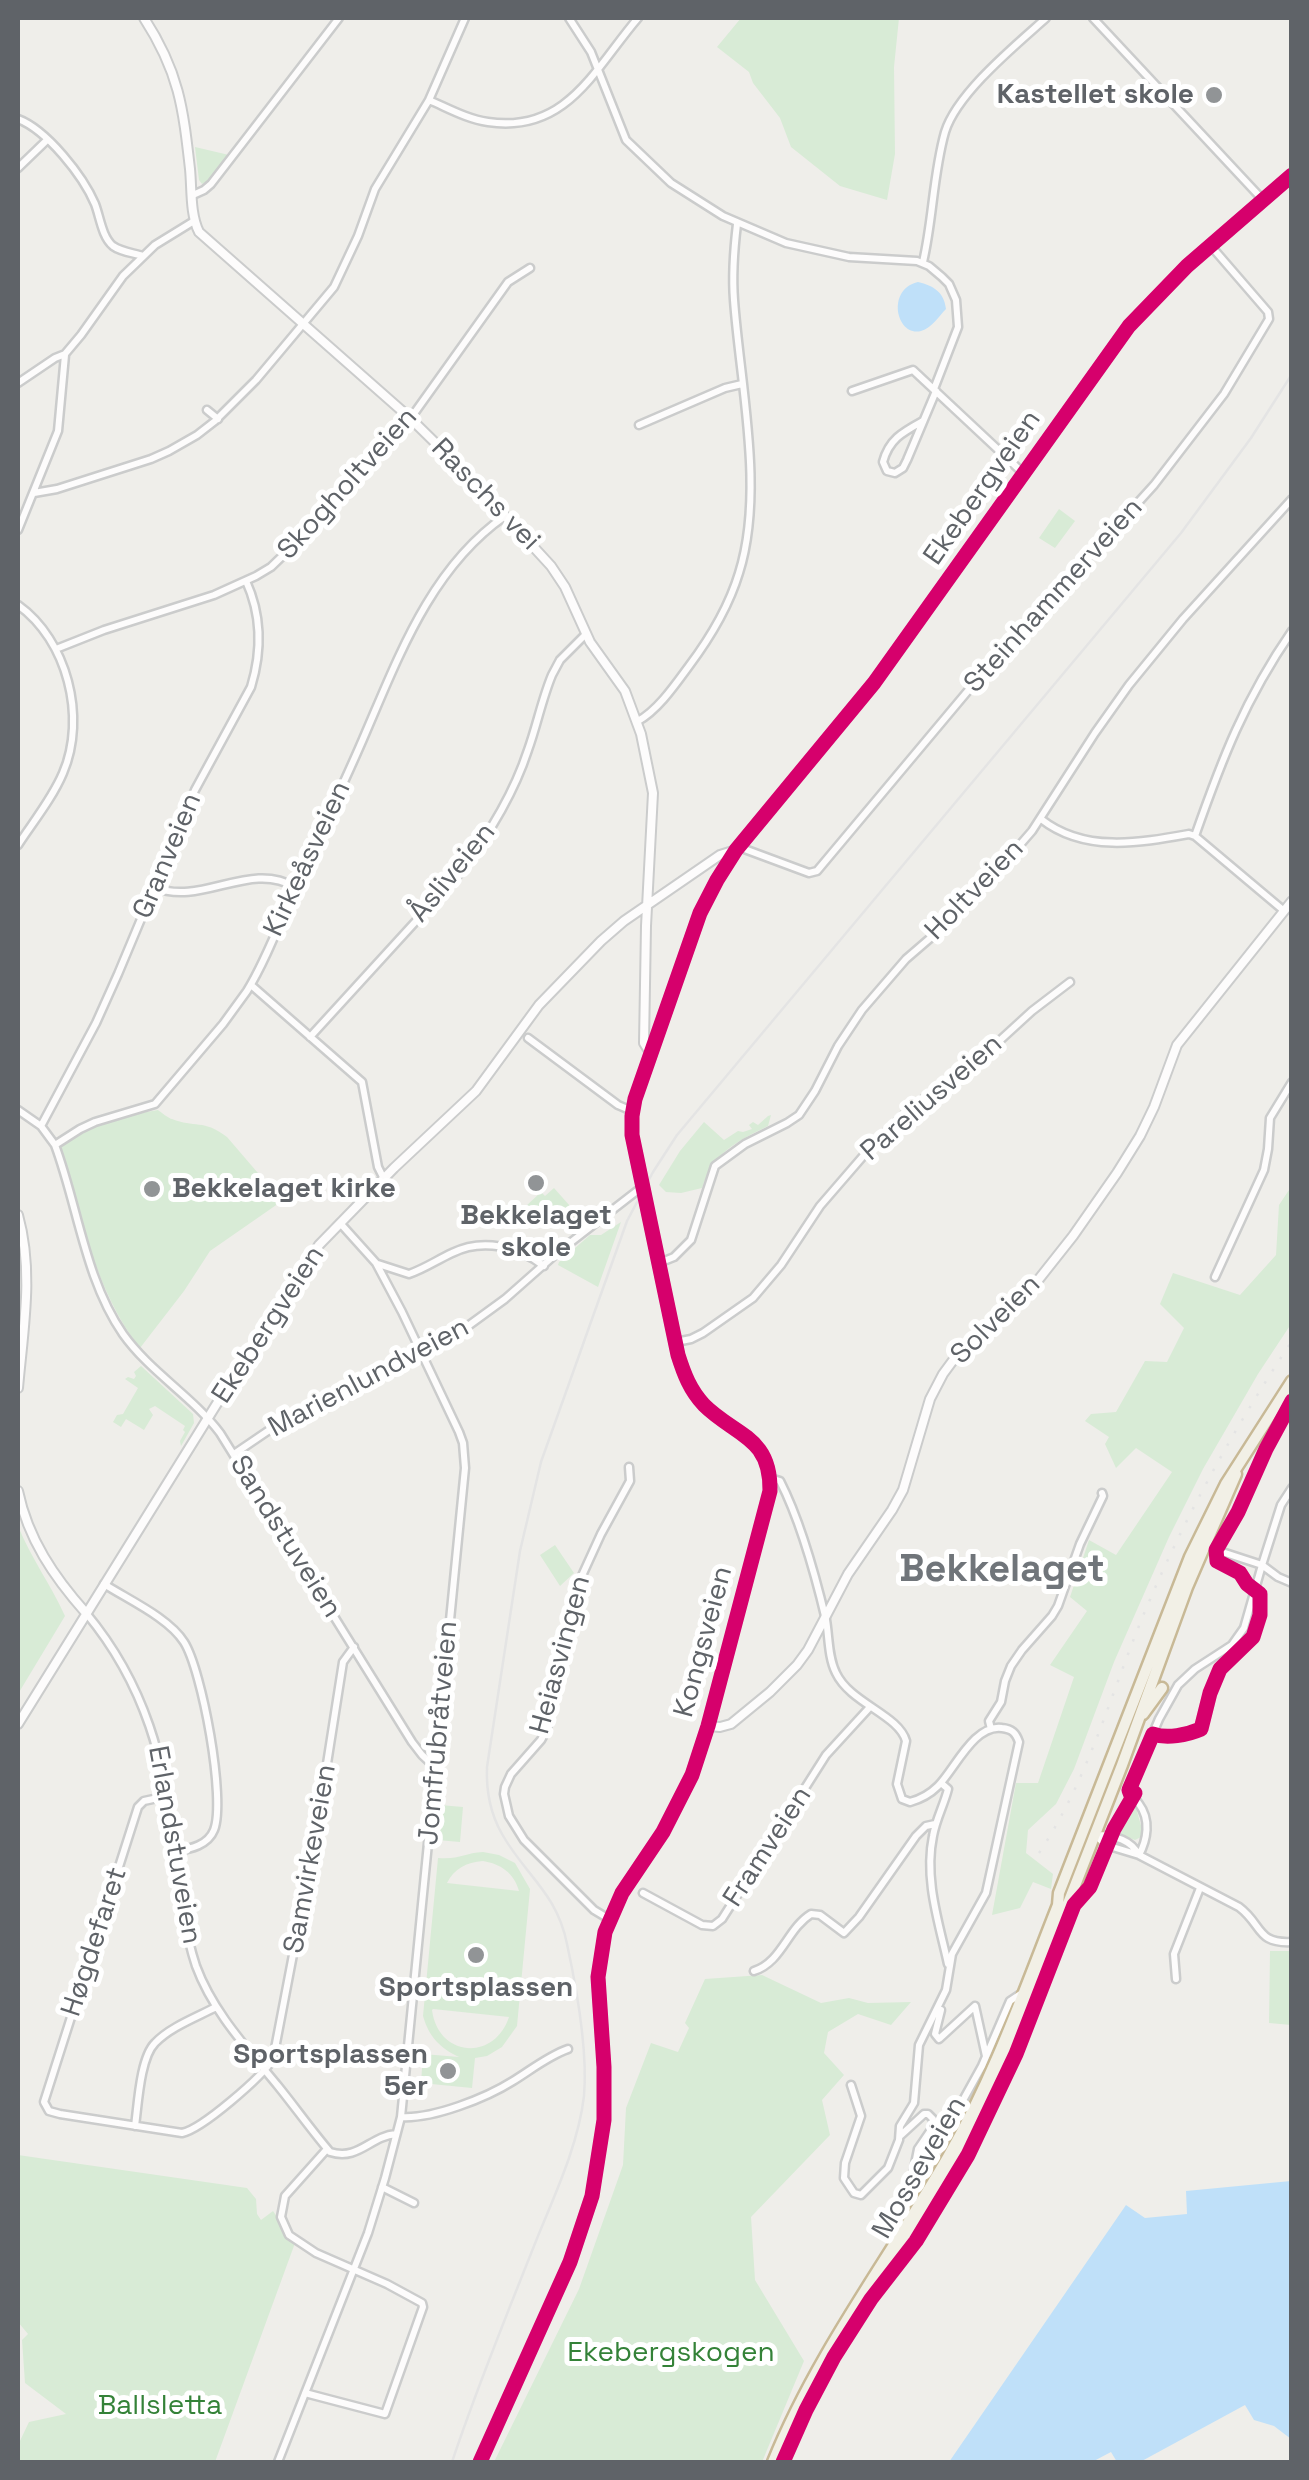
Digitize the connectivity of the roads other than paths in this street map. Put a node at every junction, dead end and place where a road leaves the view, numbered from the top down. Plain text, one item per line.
1 (144, 18) edge
2 (339, 18) edge
3 (465, 18) edge
4 (570, 18) edge
5 (638, 18) edge
6 (1046, 18) edge
7 (1093, 18) edge
8 (599, 69) junction
9 (429, 100) junction
10 (18, 119) edge
11 (47, 140) junction
12 (18, 168) edge
13 (1292, 175) edge
14 (192, 195) junction
15 (1262, 200) junction
16 (194, 220) junction
17 (737, 223) junction
18 (1210, 246) junction
19 (143, 256) junction
20 (923, 262) junction
21 (530, 268) dead end
22 (304, 326) junction
23 (65, 354) junction
24 (18, 383) edge
25 (742, 384) junction
26 (935, 390) junction
27 (852, 391) dead end
28 (208, 410) dead end
29 (410, 418) junction
30 (218, 419) junction
31 (923, 422) junction
32 (639, 426) dead end
33 (1024, 474) junction
34 (34, 493) junction
35 (1292, 499) edge
36 (1282, 510) junction
37 (506, 516) junction
38 (1292, 516) edge
39 (18, 530) edge
40 (246, 581) junction
41 (18, 605) edge
42 (1292, 630) edge
43 (586, 634) junction
44 (56, 649) junction
45 (638, 722) junction
46 (1041, 819) junction
47 (1195, 836) junction
48 (18, 846) edge
49 (738, 848) junction
50 (296, 886) junction
51 (154, 887) junction
52 (1292, 901) edge
53 (646, 906) junction
54 (1283, 910) junction
55 (1070, 982) dead end
56 (251, 984) junction
57 (310, 1038) junction
58 (528, 1038) dead end
59 (651, 1054) junction
60 (1292, 1082) edge
61 (18, 1110) edge
62 (632, 1111) junction
63 (41, 1126) junction
64 (56, 1145) junction
65 (384, 1178) junction
66 (643, 1186) junction
67 (18, 1215) edge
68 (340, 1223) junction
69 (660, 1263) junction
70 (376, 1264) junction
71 (544, 1266) junction
72 (1214, 1277) dead end
73 (676, 1342) junction
74 (423, 1355) junction
75 (1292, 1381) edge
76 (18, 1388) edge
77 (208, 1418) junction
78 (234, 1454) junction
79 (1239, 1463) junction
80 (629, 1467) dead end
81 (770, 1478) junction
82 (1292, 1488) edge
83 (18, 1491) edge
84 (1102, 1492) dead end
85 (1208, 1537) junction
86 (1216, 1550) dead end
87 (1208, 1560) dead end
88 (1262, 1565) junction
89 (1292, 1583) edge
90 (104, 1584) junction
91 (86, 1613) junction
92 (825, 1615) junction
93 (354, 1648) junction
94 (1162, 1688) dead end
95 (870, 1707) junction
96 (1139, 1718) junction
97 (18, 1724) edge
98 (708, 1726) junction
99 (991, 1728) junction
100 (436, 1768) junction
101 (941, 1783) junction
102 (1098, 1793) junction
103 (167, 1796) junction
104 (1102, 1816) junction
105 (935, 1824) junction
106 (1110, 1834) junction
107 (1095, 1835) junction
108 (176, 1851) junction
109 (1139, 1855) junction
110 (1076, 1881) junction
111 (1200, 1888) junction
112 (643, 1894) dead end
113 (1058, 1905) junction
114 (609, 1919) junction
115 (1292, 1942) edge
116 (949, 1969) junction
117 (754, 1971) dead end
118 (1176, 1979) dead end
119 (946, 1990) junction
120 (1025, 1992) junction
121 (216, 2007) junction
122 (568, 2049) dead end
123 (986, 2056) junction
124 (266, 2071) junction
125 (850, 2085) dead end
126 (400, 2117) junction
127 (135, 2126) junction
128 (396, 2134) junction
129 (900, 2136) junction
130 (327, 2149) junction
131 (912, 2176) junction
132 (382, 2187) junction
133 (414, 2203) dead end
134 (893, 2246) junction
135 (353, 2270) junction
136 (861, 2299) junction
137 (304, 2393) junction
138 (278, 2462) edge
139 (480, 2462) edge
140 (773, 2462) edge

1 - 14 street
2 - 14 street
3 - 9 street
4 - 8 street
5 - 8 street
6 - 20 street
7 - 15 street
8 - 9 street
8 - 17 street
9 - 22 street
10 - 11 street
11 - 12 street
11 - 19 street
13 - 15 main road, Ekebergveien
14 - 16 street
15 - 18 main road, Ekebergveien
16 - 19 street
16 - 22 street, Raschs vei
17 - 20 street
17 - 25 street
18 - 33 main road, Ekebergveien
18 - 49 street, Steinhammerveien
19 - 23 street
20 - 26 street
21 - 29 street, Skogholtveien
22 - 29 street, Raschs vei
22 - 30 street
23 - 24 street
23 - 34 street
25 - 32 street
25 - 45 street
26 - 27 street
26 - 31 street
26 - 33 street
28 - 30 street
29 - 37 street, Raschs vei
29 - 40 street, Skogholtveien
30 - 34 street
31 - 31 street
33 - 49 main road, Ekebergveien
34 - 39 street
35 - 36 street, Holtveien
36 - 38 street
36 - 46 street, Holtveien
37 - 43 street, Raschs vei
37 - 50 street, Kirkeåsveien
40 - 44 street, Skogholtveien
40 - 51 street, Granveien
41 - 44 street
42 - 47 street
43 - 45 street, Raschs vei
43 - 57 street, Åsliveien
44 - 48 street
45 - 53 street, Raschs vei
46 - 47 street
46 - 69 street, Holtveien
47 - 54 street
49 - 53 street, Ekebergveien
49 - 59 main road
50 - 51 street
50 - 56 street, Kirkeåsveien
51 - 63 street, Granveien
52 - 54 street, Solveien
53 - 59 street, Raschs vei
53 - 65 street, Ekebergveien
54 - 92 street, Solveien
55 - 73 street, Pareliusveien
56 - 57 street
56 - 64 street, Kirkeåsveien
57 - 65 street
58 - 62 street
59 - 62 main road
60 - 72 street
61 - 63 street, Sandstuveien
62 - 66 main road
63 - 64 street, Sandstuveien
64 - 77 street, Sandstuveien
65 - 68 street, Ekebergveien
66 - 69 main road
66 - 71 street, Marienlundveien
67 - 76 street
68 - 70 street, Jomfrubråtveien
68 - 77 street, Ekebergveien
69 - 73 main road
70 - 71 street
70 - 74 street, Jomfrubråtveien
71 - 74 street, Marienlundveien
73 - 81 main road
74 - 78 street, Marienlundveien
74 - 100 street, Jomfrubråtveien
75 - 79 highway, Mosseveien
77 - 78 street, Sandstuveien
77 - 90 street, Ekebergveien
78 - 93 street, Sandstuveien
79 - 85 highway, Mosseveien
79 - 102 highway, Mosseveien
80 - 114 street, Heiasvingen
81 - 92 street
81 - 98 main road, Kongsveien
82 - 88 street
83 - 91 street, Erlandstuveien
84 - 99 street
85 - 87 highway
85 - 96 highway, Mosseveien
86 - 88 street
88 - 89 street
88 - 109 street
90 - 91 street, Ekebergveien
90 - 108 street
91 - 97 street, Ekebergveien
91 - 103 street, Erlandstuveien
92 - 95 street
92 - 98 street, Solveien
93 - 100 street, Sandstuveien
93 - 124 street, Samvirkeveien
94 - 96 highway
95 - 101 street
95 - 112 street, Framveien
96 - 104 highway, Mosseveien
98 - 114 main road, Kongsveien
99 - 101 street
99 - 116 street
100 - 126 street, Jomfrubråtveien
101 - 105 street
102 - 107 highway
102 - 113 highway, Mosseveien
103 - 108 street, Erlandstuveien
103 - 127 street, Høgdefaret
104 - 106 street
104 - 107 highway, Mosseveien
105 - 116 street
105 - 117 street
106 - 107 street
106 - 109 street
107 - 109 street
107 - 110 highway, Mosseveien
108 - 121 street, Erlandstuveien
109 - 111 street
110 - 113 highway
110 - 136 highway, Mosseveien
111 - 115 street
111 - 118 street
113 - 120 highway, Mosseveien
114 - 139 main road, Kongsveien
116 - 119 street
119 - 123 street
119 - 129 street
120 - 123 street, Mosseveien
120 - 134 highway, Mosseveien
121 - 124 street, Erlandstuveien
121 - 127 street
122 - 126 street
123 - 131 street, Mosseveien
124 - 127 street
124 - 130 street, Erlandstuveien
125 - 129 street
126 - 128 street, Jomfrubråtveien
128 - 130 street
128 - 132 street, Jomfrubråtveien
129 - 131 street
130 - 135 street
131 - 134 street, Mosseveien
132 - 133 street
132 - 135 street, Jomfrubråtveien
134 - 136 highway, Mosseveien
135 - 137 street, Jomfrubråtveien
135 - 137 street
136 - 140 highway, Mosseveien
137 - 138 street, Jomfrubråtveien

